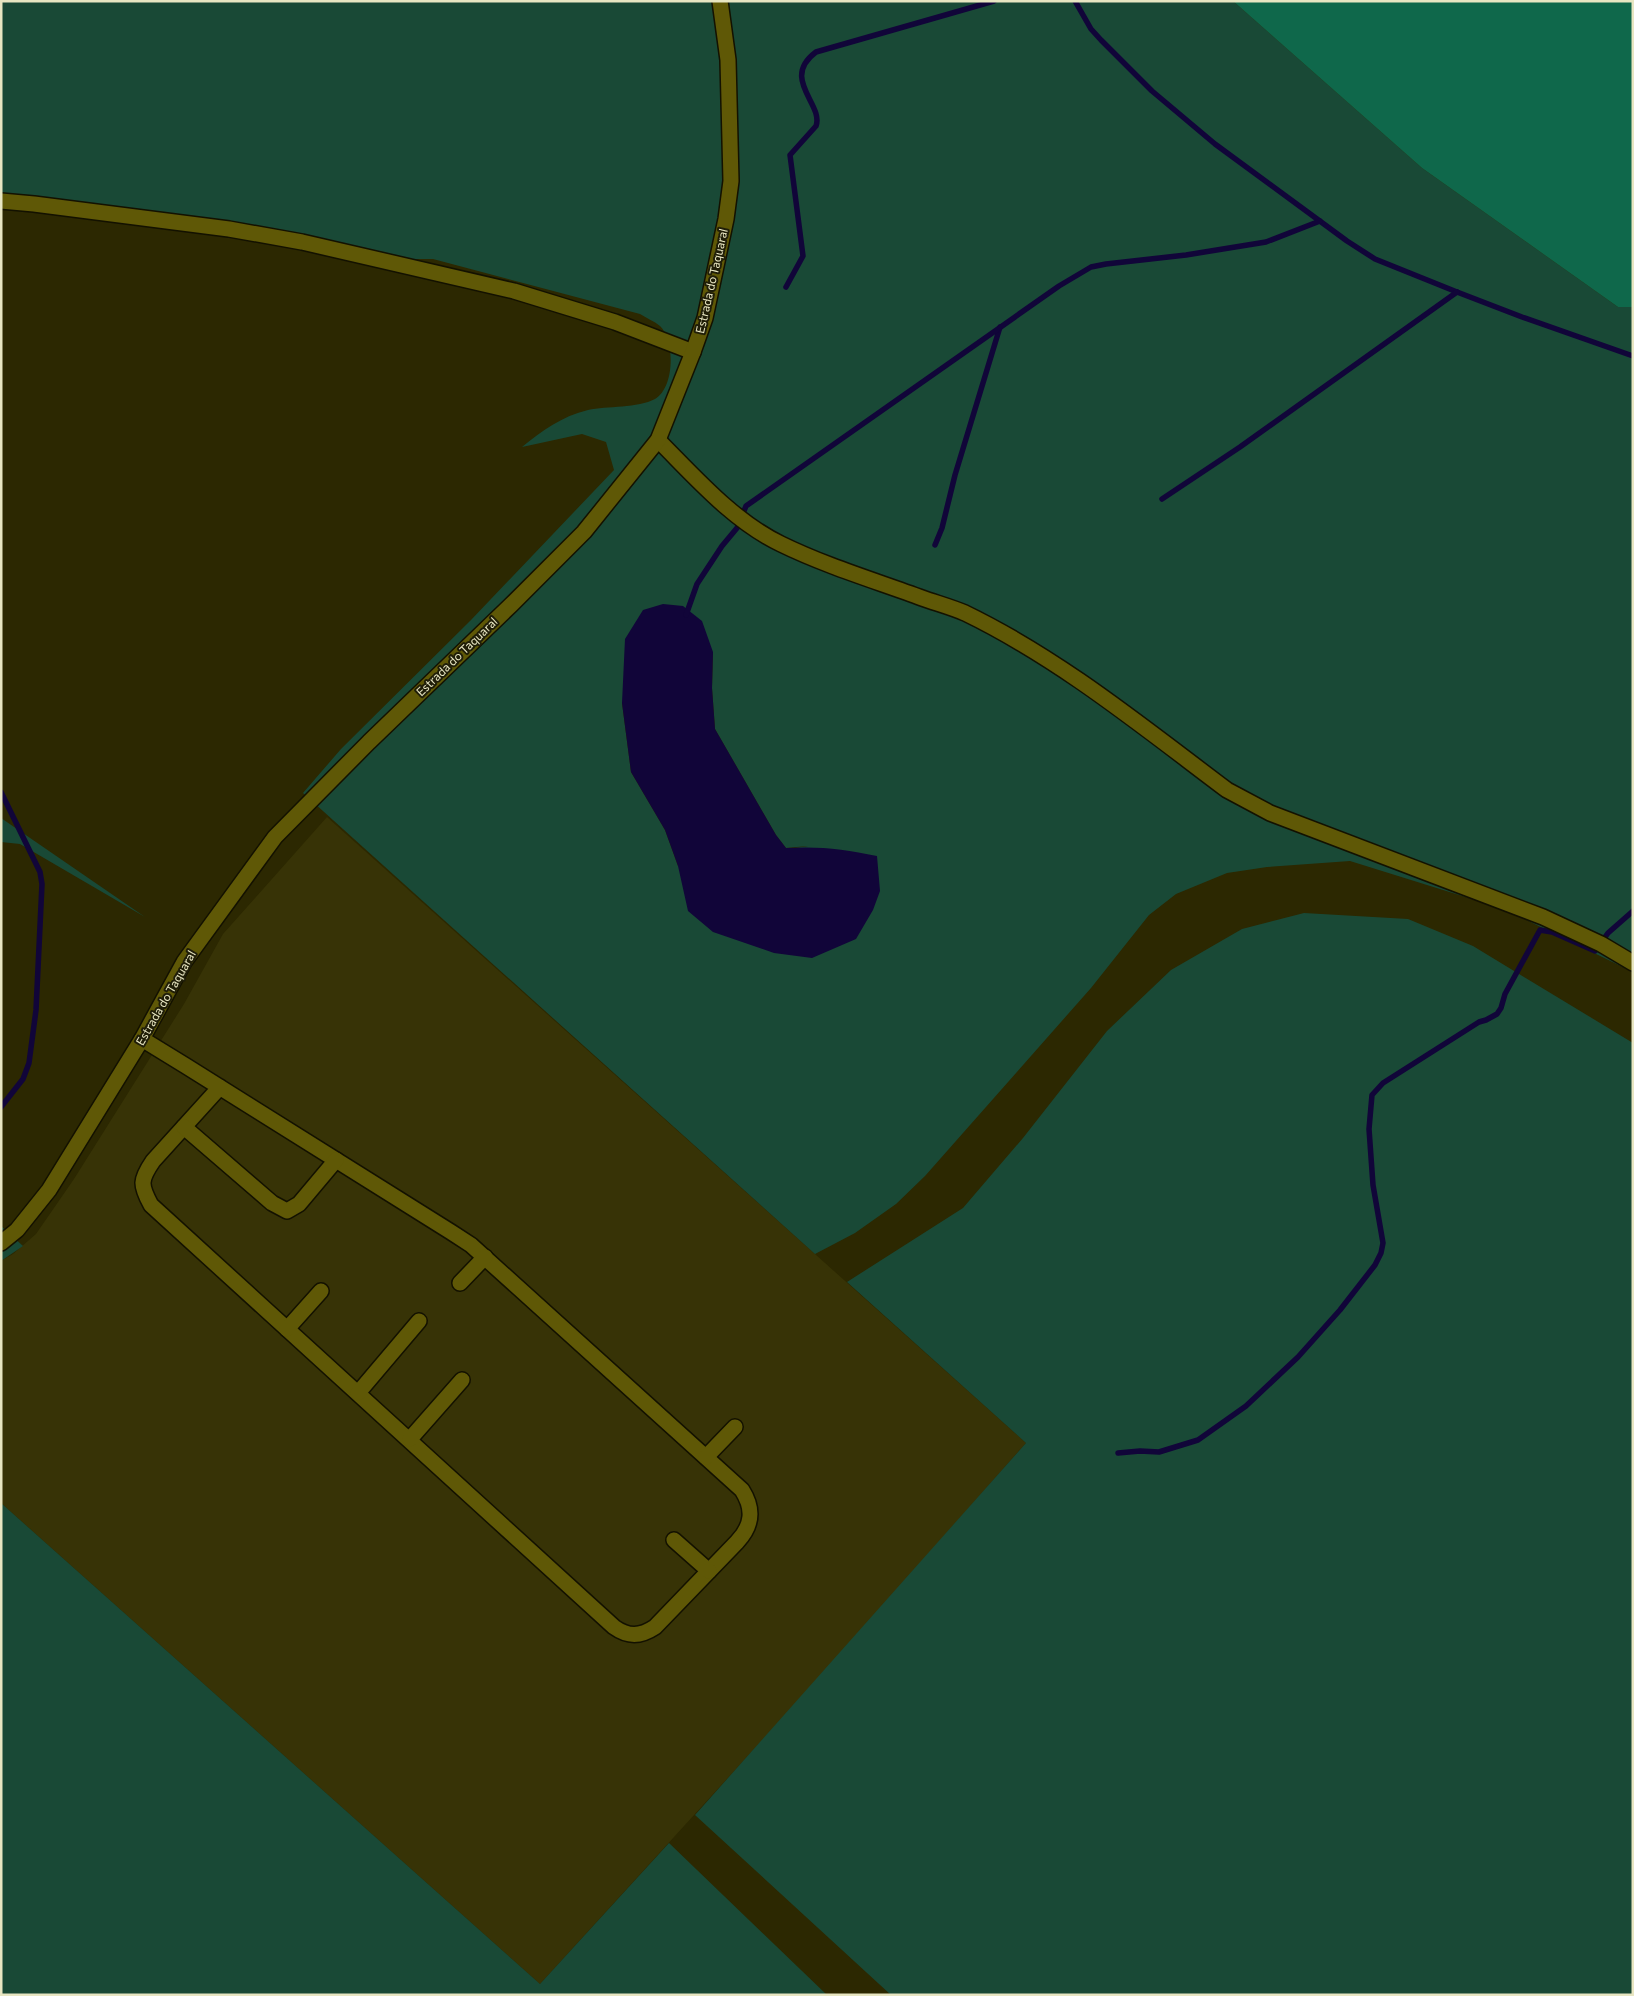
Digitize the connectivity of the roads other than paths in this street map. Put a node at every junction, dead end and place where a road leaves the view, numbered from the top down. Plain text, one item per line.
1 (720, 1) edge
2 (1, 201) edge
3 (693, 352) junction
4 (658, 440) junction
5 (1633, 962) edge
6 (142, 1039) junction
7 (220, 1087) junction
8 (184, 1127) junction
9 (336, 1160) junction
10 (1, 1243) edge
11 (485, 1257) junction
12 (460, 1284) dead end
13 (321, 1291) dead end
14 (419, 1321) dead end
15 (287, 1329) junction
16 (462, 1380) dead end
17 (358, 1393) junction
18 (735, 1427) dead end
19 (410, 1439) junction
20 (706, 1457) junction
21 (674, 1540) dead end
22 (708, 1571) junction

1 - 3 street, Estrada do Taquaral
2 - 3 street
3 - 4 street, Estrada do Taquaral
4 - 5 street
4 - 6 street, Estrada do Taquaral
6 - 7 street
6 - 10 street, Estrada do Taquaral
7 - 8 street
7 - 9 street
8 - 9 street
8 - 15 street
9 - 11 street
11 - 12 street
11 - 20 street
13 - 15 street
14 - 17 street
15 - 17 street
16 - 19 street
17 - 19 street
18 - 20 street
19 - 22 street
20 - 22 street
21 - 22 street

